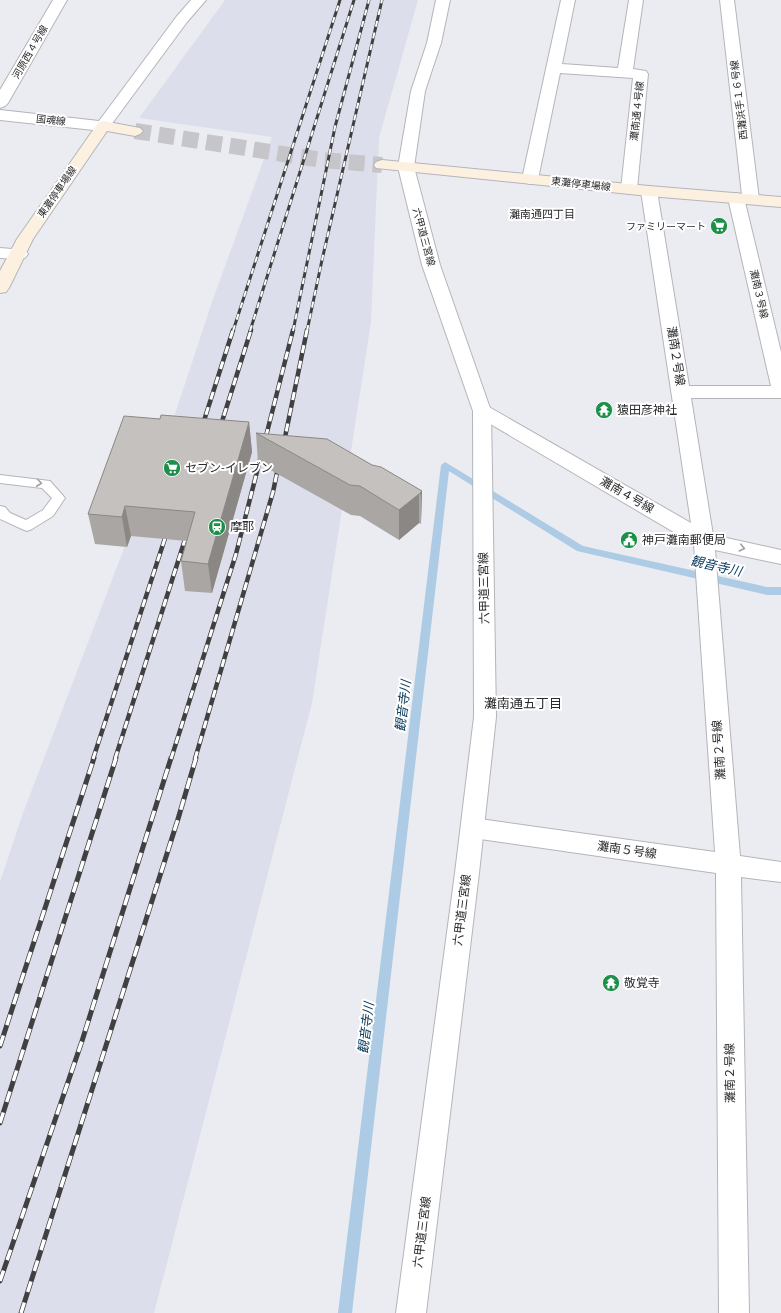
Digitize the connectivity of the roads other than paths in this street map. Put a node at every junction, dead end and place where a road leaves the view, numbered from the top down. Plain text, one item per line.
1 (60, 0) edge
2 (199, 0) edge
3 (443, 0) edge
4 (568, 0) edge
5 (636, 0) edge
6 (727, 0) edge
7 (553, 68) junction
8 (625, 72) junction
9 (0, 103) edge
10 (0, 115) edge
11 (103, 126) junction
12 (134, 131) tunnel mouth
13 (382, 165) tunnel mouth
14 (406, 167) junction
15 (530, 179) junction
16 (629, 189) junction
17 (649, 191) junction
18 (744, 199) junction
19 (781, 202) edge
20 (0, 253) edge
21 (19, 254) junction
22 (0, 288) edge
23 (781, 391) edge
24 (681, 392) junction
25 (482, 411) junction
26 (0, 479) edge
27 (0, 510) edge
28 (704, 540) junction
29 (781, 557) edge
30 (473, 828) junction
31 (728, 864) junction
32 (781, 872) edge
33 (411, 1313) edge
34 (734, 1313) edge

1 - 9 street, 河原西４号線
2 - 11 street
3 - 14 street, 六甲道三宮線
4 - 7 street
5 - 8 street
6 - 18 street, 西灘浜手１６号線
7 - 8 street, 灘南通４号線
7 - 15 street
8 - 16 street, 灘南通４号線
10 - 11 street, 国魂線
11 - 12 main road
11 - 21 main road, 東灘停車場線
13 - 14 main road, 東灘停車場線
14 - 15 main road, 東灘停車場線
14 - 25 street, 六甲道三宮線
15 - 16 main road, 東灘停車場線
16 - 17 main road, 東灘停車場線
17 - 18 main road, 東灘停車場線
17 - 24 street, 灘南２号線
18 - 19 main road, 東灘停車場線
18 - 23 street, 灘南３号線
20 - 21 street
21 - 22 main road, 東灘停車場線
23 - 24 street, 灘南３号線
24 - 28 street, 灘南２号線
25 - 28 street, 灘南４号線
25 - 30 street, 六甲道三宮線
26 -> 27 lane
28 -> 29 street, 灘南４号線
28 - 31 street, 灘南２号線
30 - 31 street, 灘南５号線
30 - 33 street, 六甲道三宮線
31 - 32 street, 灘南５号線
31 - 34 street, 灘南２号線

